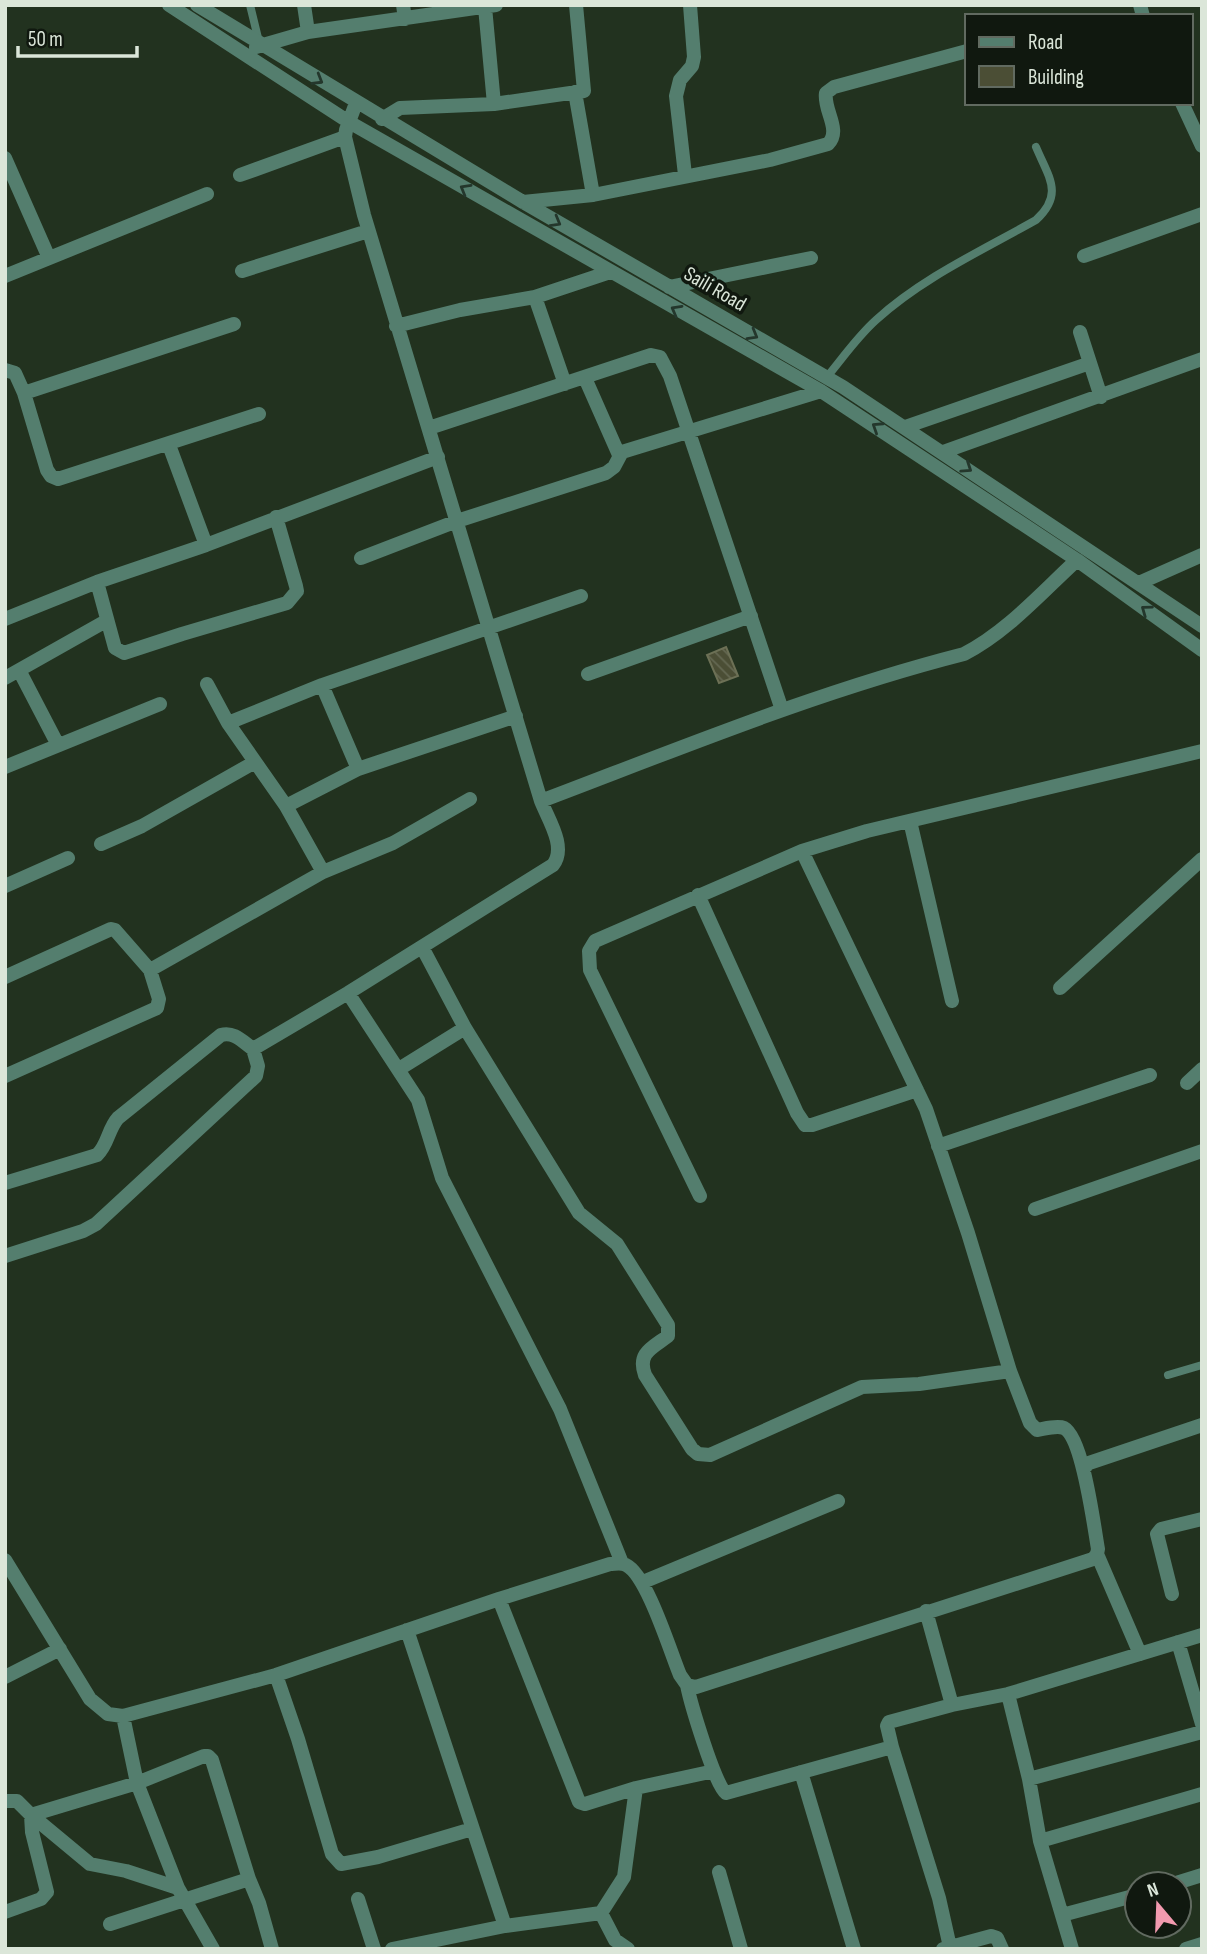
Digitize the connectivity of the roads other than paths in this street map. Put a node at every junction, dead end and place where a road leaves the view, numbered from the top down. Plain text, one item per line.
1 (169, 5) edge
2 (197, 5) edge
3 (250, 5) edge
4 (304, 5) edge
5 (576, 5) edge
6 (690, 5) edge
7 (490, 6) edge
8 (404, 12) edge
9 (308, 32) junction
10 (260, 45) junction
11 (965, 52) edge
12 (246, 55) junction
13 (575, 92) junction
14 (356, 103) junction
15 (494, 104) junction
16 (1183, 105) edge
17 (382, 119) junction
18 (349, 122) junction
19 (345, 137) junction
20 (1201, 142) edge
21 (1036, 147) dead end
22 (5, 158) edge
23 (240, 175) dead end
24 (685, 175) junction
25 (207, 194) dead end
26 (593, 195) junction
27 (523, 202) junction
28 (508, 214) junction
29 (1202, 214) edge
30 (368, 230) junction
31 (1084, 256) dead end
32 (49, 258) junction
33 (811, 258) dead end
34 (242, 271) dead end
35 (610, 272) junction
36 (5, 276) edge
37 (669, 287) junction
38 (535, 297) junction
39 (234, 324) dead end
40 (396, 326) junction
41 (1080, 332) dead end
42 (1202, 359) edge
43 (1090, 363) junction
44 (5, 370) edge
45 (585, 378) junction
46 (565, 384) junction
47 (824, 384) junction
48 (24, 393) junction
49 (1101, 397) junction
50 (259, 414) dead end
51 (905, 427) junction
52 (429, 428) junction
53 (688, 431) junction
54 (169, 445) junction
55 (943, 452) junction
56 (619, 455) junction
57 (438, 457) junction
58 (276, 517) junction
59 (457, 521) junction
60 (206, 545) junction
61 (1202, 555) edge
62 (361, 558) dead end
63 (1077, 559) junction
64 (97, 582) junction
65 (1139, 583) junction
66 (581, 596) dead end
67 (751, 616) junction
68 (5, 619) edge
69 (106, 621) junction
70 (1202, 626) edge
71 (490, 629) junction
72 (1202, 650) edge
73 (20, 672) junction
74 (588, 674) dead end
75 (5, 678) edge
76 (207, 684) dead end
77 (322, 685) junction
78 (159, 704) dead end
79 (782, 710) junction
80 (516, 716) junction
81 (228, 723) junction
82 (58, 745) junction
83 (1202, 751) edge
84 (254, 762) junction
85 (5, 767) edge
86 (358, 769) junction
87 (470, 799) dead end
88 (541, 801) junction
89 (286, 806) junction
90 (911, 821) junction
91 (101, 844) dead end
92 (802, 851) junction
93 (68, 858) dead end
94 (1202, 859) edge
95 (323, 872) junction
96 (5, 886) edge
97 (698, 895) junction
98 (422, 947) junction
99 (149, 970) junction
100 (5, 977) edge
101 (1060, 988) dead end
102 (348, 993) junction
103 (952, 1000) dead end
104 (465, 1028) junction
105 (253, 1049) junction
106 (399, 1069) junction
107 (1202, 1069) edge
108 (1150, 1075) dead end
109 (5, 1076) edge
110 (1187, 1083) dead end
111 (916, 1090) junction
112 (938, 1146) junction
113 (1202, 1151) edge
114 (5, 1183) edge
115 (700, 1196) dead end
116 (1035, 1209) dead end
117 (5, 1256) edge
118 (1202, 1365) edge
119 (1010, 1371) junction
120 (1168, 1376) dead end
121 (1202, 1425) edge
122 (1084, 1468) junction
123 (838, 1501) dead end
124 (1202, 1519) edge
125 (1097, 1554) junction
126 (5, 1560) edge
127 (622, 1563) junction
128 (643, 1582) junction
129 (1172, 1594) dead end
130 (499, 1598) junction
131 (926, 1611) junction
132 (407, 1630) junction
133 (1202, 1635) edge
134 (1178, 1643) junction
135 (60, 1649) junction
136 (1140, 1654) junction
137 (276, 1675) junction
138 (5, 1678) edge
139 (687, 1685) junction
140 (1008, 1695) junction
141 (951, 1704) junction
142 (123, 1716) junction
143 (1202, 1724) edge
144 (1202, 1732) edge
145 (892, 1747) junction
146 (714, 1771) junction
147 (801, 1772) junction
148 (1029, 1779) junction
149 (137, 1783) junction
150 (636, 1788) junction
151 (1202, 1794) edge
152 (5, 1801) edge
153 (31, 1815) junction
154 (472, 1829) junction
155 (1040, 1840) junction
156 (719, 1872) dead end
157 (249, 1879) junction
158 (182, 1893) junction
159 (358, 1899) dead end
160 (1123, 1899) edge
161 (5, 1912) edge
162 (601, 1913) junction
163 (1062, 1915) junction
164 (110, 1924) dead end
165 (505, 1926) junction
166 (1202, 1944) edge
167 (612, 1945) edge
168 (413, 1947) edge
169 (946, 1948) edge
170 (214, 1949) edge
171 (272, 1949) edge
172 (374, 1949) edge
173 (392, 1949) edge
174 (628, 1949) edge
175 (741, 1949) edge
176 (854, 1949) edge
177 (1002, 1949) edge
178 (1072, 1949) edge
179 (1186, 1949) edge

1 - 12 street
2 - 10 street, Saili Road
3 - 10 lane
4 - 9 street
5 - 13 street
6 - 24 street
7 - 8 street
7 - 15 street
8 - 9 street
9 - 10 street
10 - 12 street
10 -> 14 street, Saili Road
11 - 24 street
12 - 18 street
13 - 15 street
13 - 26 street
14 - 17 street, Saili Road
14 - 18 street
15 - 17 street
16 - 20 street
17 - 27 street, Saili Road
18 - 19 street
28 -> 18 street
19 - 23 street
19 - 30 street
21 - 47 lane
22 - 32 street
24 - 26 street
25 - 32 street
26 - 27 street
27 - 28 street
27 -> 37 street, Saili Road
28 - 35 street
29 - 31 street
30 - 34 street
30 - 40 street
32 - 36 street
33 - 37 street
35 - 38 street
47 -> 35 street
37 -> 47 street, Saili Road
38 - 40 street
38 - 46 street
39 - 48 street
40 - 52 street
41 - 43 street
42 - 49 street
43 - 49 street
43 - 51 street
44 - 48 street
45 - 46 street
45 - 53 street
45 - 56 street
46 - 52 street
47 - 51 street, Saili Road
47 - 53 street
63 -> 47 street
48 - 54 street
49 - 55 street
50 - 54 street
51 - 55 street, Saili Road
52 - 57 street
53 - 56 street
53 - 67 street
54 - 60 street
55 -> 65 street, Saili Road
56 - 59 street
57 - 58 street
57 - 59 street
58 - 60 street
58 - 69 street
59 - 62 street
59 - 71 street
60 - 64 street
61 - 65 street
72 -> 63 street
63 - 79 street
64 - 68 street
64 - 69 street
65 - 70 street, Saili Road
66 - 71 street
67 - 74 street
67 - 79 street
69 - 73 street
71 - 77 street
71 - 80 street
73 - 75 street
73 - 82 street
76 - 81 street
77 - 81 street
77 - 86 street
78 - 82 street
79 - 88 street
80 - 86 street
80 - 88 street
81 - 84 street
82 - 85 street
83 - 90 street
84 - 89 street
84 - 91 street
86 - 89 street
87 - 95 street
88 - 98 street
89 - 95 street
90 - 92 street
90 - 103 street
92 - 97 street
92 - 111 street
93 - 96 street
94 - 101 street
95 - 99 street
97 - 111 street
97 - 115 street
98 - 102 street
98 - 104 street
99 - 100 street
99 - 109 street
102 - 105 street
102 - 106 street
104 - 106 street
104 - 119 street
105 - 114 street
105 - 117 street
106 - 127 street
107 - 110 street
108 - 112 street
111 - 112 street
112 - 119 street
113 - 116 street
118 - 120 lane
119 - 122 street
121 - 122 street
122 - 125 street
123 - 128 street
124 - 129 street
125 - 131 street
125 - 136 street
126 - 135 street
127 - 128 street
127 - 130 street
128 - 139 street
130 - 132 street
130 - 150 street
131 - 139 street
131 - 141 street
132 - 137 street
132 - 154 street
133 - 134 street
134 - 136 street
134 - 143 street
135 - 138 street
135 - 142 street
136 - 140 street
137 - 142 street
137 - 154 street
139 - 146 street
140 - 141 street
140 - 148 street
141 - 145 street
142 - 149 street
144 - 148 street
145 - 147 street
145 - 169 street
146 - 147 street
146 - 150 street
147 - 176 street
148 - 155 street
149 - 153 street
149 - 157 street
149 - 158 street
150 - 162 street
151 - 155 street
152 - 153 street
153 - 158 street
153 - 161 street
154 - 165 street
155 - 163 street
156 - 175 street
157 - 158 street
157 - 171 street
158 - 164 street
158 - 170 street
159 - 172 street
160 - 163 street
162 - 165 street
162 - 167 street
163 - 178 street
165 - 168 street
166 - 179 street
167 - 174 street
168 - 173 street
169 - 177 street

